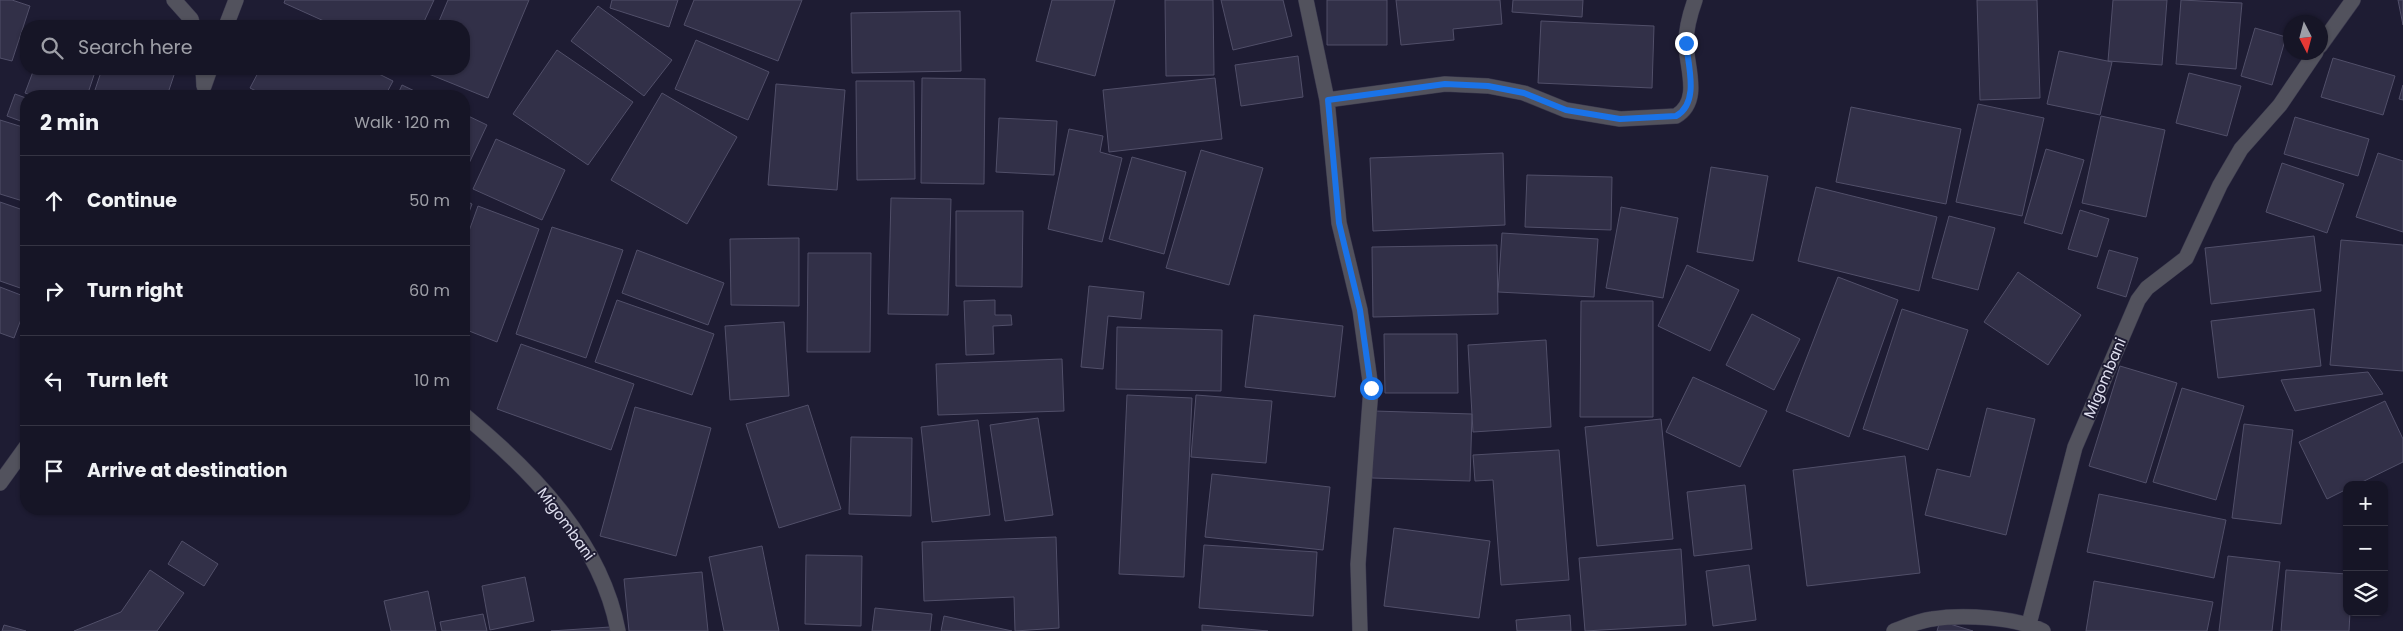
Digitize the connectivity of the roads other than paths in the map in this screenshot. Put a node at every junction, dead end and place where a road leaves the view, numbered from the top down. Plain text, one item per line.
1 (174, 0) edge
2 (236, 0) edge
3 (1306, 0) edge
4 (1695, 0) edge
5 (2353, 0) edge
6 (190, 20) edge
7 (228, 20) edge
8 (2328, 35) edge
9 (2311, 60) edge
10 (203, 75) edge
11 (208, 75) edge
12 (202, 90) edge
13 (202, 90) edge
14 (1328, 100) junction
15 (470, 421) edge
16 (20, 455) edge
17 (0, 482) edge
18 (2029, 624) junction
19 (618, 631) edge
20 (1360, 631) edge
21 (1894, 631) edge
22 (2043, 631) edge

1 - 6 street
2 - 7 street
3 - 14 street
4 - 14 street
5 - 8 street
9 - 18 street, Migombani
10 - 12 street
11 - 13 street
14 - 20 street
15 - 19 street, Migombani
16 - 17 street
18 - 21 street
18 - 22 street

